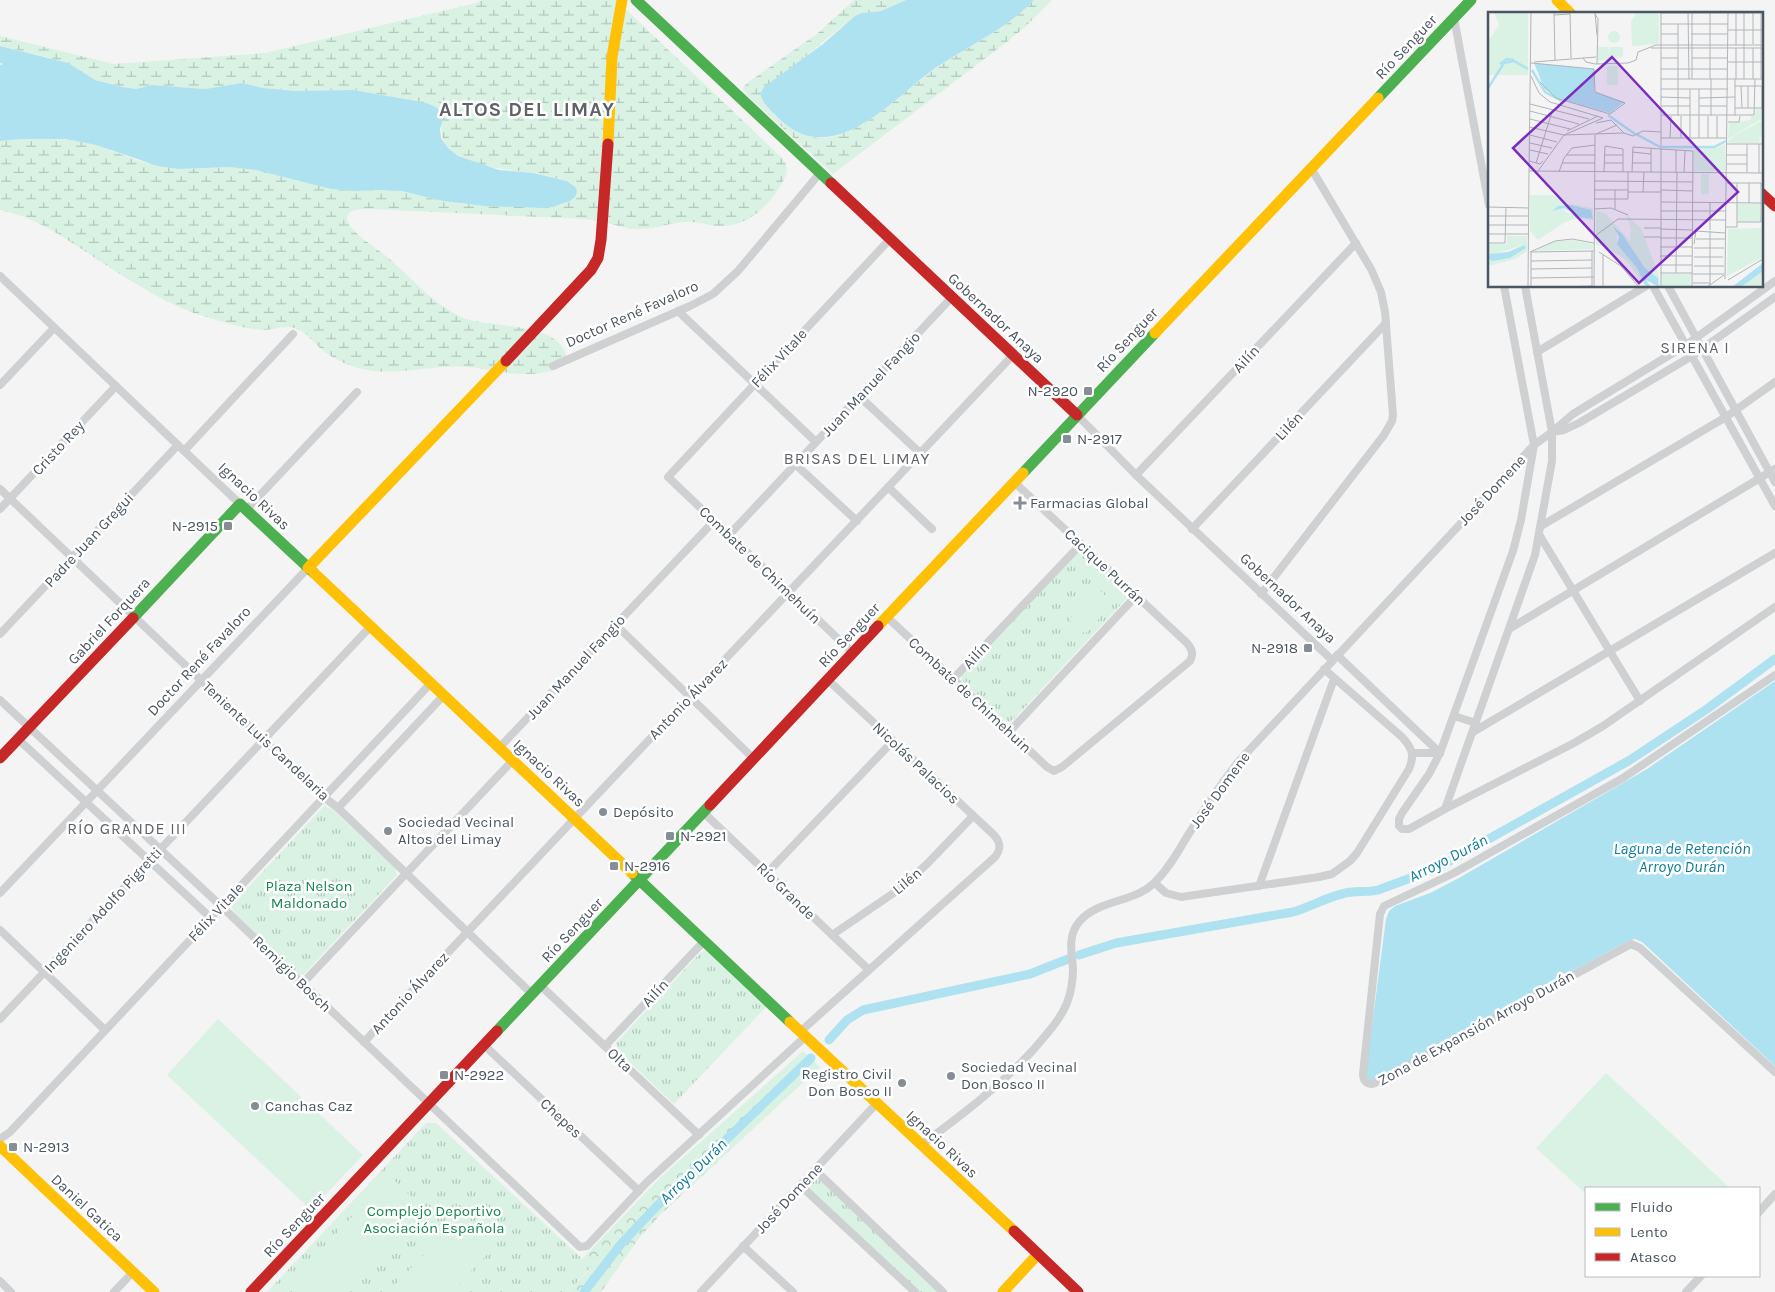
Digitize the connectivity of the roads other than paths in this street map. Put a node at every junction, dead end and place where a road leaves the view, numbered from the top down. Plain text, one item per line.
1 (622, 0) edge
2 (636, 0) edge
3 (1471, 0) edge
4 (1557, 0) edge
5 (1569, 12) edge
6 (1454, 18) junction
7 (1312, 168) junction
8 (820, 173) junction
9 (1488, 200) edge
10 (890, 239) junction
11 (1356, 243) junction
12 (0, 276) edge
13 (1775, 281) edge
14 (1504, 288) edge
15 (1525, 288) edge
16 (1643, 288) edge
17 (1654, 288) edge
18 (1669, 288) edge
19 (952, 297) junction
20 (1775, 297) edge
21 (678, 311) junction
22 (1386, 323) junction
23 (54, 328) junction
24 (293, 334) dead end
25 (1696, 338) junction
26 (1686, 345) junction
27 (1703, 349) junction
28 (1537, 352) junction
29 (1013, 354) junction
30 (1692, 356) junction
31 (553, 366) dead end
32 (1775, 382) edge
33 (755, 384) junction
34 (0, 385) edge
35 (116, 386) junction
36 (357, 392) dead end
37 (859, 396) junction
38 (1736, 411) junction
39 (1077, 415) junction
40 (1726, 417) junction
41 (1552, 432) junction
42 (816, 442) junction
43 (1534, 445) junction
44 (181, 448) junction
45 (920, 453) junction
46 (795, 464) junction
47 (1772, 471) edge
48 (1136, 475) junction
49 (668, 477) joint
50 (1760, 479) junction
51 (1014, 482) junction
52 (1775, 482) edge
53 (888, 488) junction
54 (0, 489) edge
55 (10, 498) junction
56 (1775, 506) edge
57 (243, 507) junction
58 (0, 509) edge
59 (857, 521) junction
60 (714, 522) junction
61 (1541, 526) junction
62 (1192, 528) junction
63 (932, 529) dead end
64 (728, 535) junction
65 (1540, 536) junction
66 (1081, 544) junction
67 (1775, 553) edge
68 (72, 557) junction
69 (308, 568) junction
70 (1573, 591) junction
71 (789, 593) junction
72 (1262, 594) junction
73 (1136, 596) junction
74 (1774, 606) edge
75 (134, 616) junction
76 (887, 617) junction
77 (616, 625) junction
78 (371, 626) junction
79 (1509, 629) junction
80 (0, 634) edge
81 (1610, 651) junction
82 (853, 653) junction
83 (1334, 657) junction
84 (1324, 669) junction
85 (1775, 675) edge
86 (1334, 678) junction
87 (953, 679) junction
88 (201, 680) junction
89 (828, 680) junction
90 (431, 683) junction
91 (444, 696) junction
92 (690, 697) junction
93 (0, 700) edge
94 (1640, 701) junction
95 (1454, 716) junction
96 (1476, 723) junction
97 (29, 727) junction
98 (1009, 732) junction
99 (1472, 732) junction
100 (18, 739) junction
101 (264, 740) junction
102 (893, 742) junction
103 (500, 748) junction
104 (1412, 752) junction
105 (1440, 753) junction
106 (0, 758) edge
107 (754, 759) junction
108 (513, 760) junction
109 (1054, 771) joint
110 (97, 791) junction
111 (324, 797) junction
112 (86, 802) junction
113 (338, 808) junction
114 (1445, 809) junction
115 (703, 812) junction
116 (973, 816) junction
117 (575, 818) junction
118 (160, 849) junction
119 (149, 861) junction
120 (406, 873) junction
121 (767, 873) junction
122 (640, 879) junction
123 (1155, 883) junction
124 (1259, 886) junction
125 (0, 893) edge
126 (221, 906) junction
127 (210, 918) junction
128 (0, 930) edge
129 (467, 932) junction
130 (832, 935) junction
131 (705, 940) junction
132 (869, 970) junction
133 (44, 972) junction
134 (302, 984) junction
135 (536, 990) junction
136 (0, 1019) edge
137 (105, 1030) junction
138 (803, 1034) junction
139 (364, 1042) junction
140 (484, 1045) junction
141 (605, 1046) junction
142 (1775, 1072) edge
143 (877, 1103) junction
144 (428, 1104) junction
145 (699, 1135) junction
146 (0, 1139) edge
147 (922, 1145) junction
148 (0, 1146) edge
149 (815, 1170) junction
150 (800, 1185) junction
151 (639, 1191) junction
152 (1775, 1194) edge
153 (1760, 1211) edge
154 (744, 1246) junction
155 (1038, 1254) junction
156 (133, 1272) junction
157 (1700, 1277) edge
158 (0, 1282) edge
159 (11, 1292) edge
160 (114, 1292) edge
161 (154, 1292) edge
162 (251, 1292) edge
163 (700, 1292) edge
164 (793, 1292) edge
165 (915, 1292) edge
166 (943, 1292) edge
167 (1002, 1292) edge
168 (1078, 1292) edge
169 (1686, 1292) edge

1 - 69 main road, Doctor René Favaloro
2 - 8 main road, Gobernador Anaya
3 - 6 main road, Río Senguer
4 - 5 main road
6 - 7 main road, Río Senguer
6 - 9 street
7 - 11 street
7 - 39 main road, Río Senguer
8 - 10 main road, Gobernador Anaya
8 - 21 street, Doctor René Favaloro
10 - 19 main road, Gobernador Anaya
10 - 33 street, Félix Vitale
11 - 22 street
11 - 48 street, Ailín
12 - 23 street, Ignacio Rivas
13 - 25 street, José Domene
14 - 43 street
15 - 28 street
16 - 28 street
17 - 26 street
18 - 25 street
19 - 29 main road, Gobernador Anaya
19 - 37 street, Juan Manuel Fangio
20 - 27 street, José Domene
21 - 31 street, Doctor René Favaloro
21 - 33 street
22 - 62 street, Lilén
22 - 72 street
23 - 34 street
23 - 35 street, Ignacio Rivas
24 - 44 street, Padre Juan Gregui
25 - 26 street, José Domene
25 - 27 street
26 - 30 street
26 - 41 street, José Domene
27 - 30 street, José Domene
27 - 38 street
28 - 41 street
29 - 39 main road, Gobernador Anaya
29 - 45 street, Antonio Álvarez
30 - 40 street
30 - 41 street, José Domene
32 - 38 street
33 - 42 street
33 - 49 street, Félix Vitale
35 - 44 street, Ignacio Rivas
35 - 55 street, Cristo Rey
36 - 57 street, Gabriel Forquera
37 - 42 street, Juan Manuel Fangio
37 - 45 street
38 - 40 street
38 - 47 street
39 - 48 street, Gobernador Anaya
39 - 51 main road, Río Senguer
40 - 50 street
40 - 61 street
41 - 43 street, José Domene
41 - 61 street
42 - 46 street, Juan Manuel Fangio
43 - 83 street, José Domene
43 - 95 street
44 - 57 street, Ignacio Rivas
44 - 68 street, Padre Juan Gregui
45 - 53 street, Antonio Álvarez
46 - 59 street
46 - 64 street, Juan Manuel Fangio
47 - 50 street
47 - 52 street
48 - 62 street, Gobernador Anaya
49 - 60 street, Combate de Chimehuín
50 - 56 street
50 - 70 street
51 - 66 street, Cacique Purrán
51 - 76 main road, Río Senguer
53 - 59 street, Antonio Álvarez
53 - 63 street
54 - 55 street, Teniente Luis Candelaria
55 - 58 street, Cristo Rey
55 - 68 street, Teniente Luis Candelaria
57 - 69 main road, Ignacio Rivas
57 - 75 main road, Gabriel Forquera
59 - 71 street, Antonio Álvarez
60 - 64 street, Combate de Chimehuín
60 - 77 street, Juan Manuel Fangio
61 - 65 street
62 - 72 street, Gobernador Anaya
64 - 71 street, Combate de Chimehuín
65 - 70 street
65 - 79 street
66 - 73 street, Cacique Purrán
66 - 87 street, Ailín
67 - 81 street
68 - 75 street, Teniente Luis Candelaria
68 - 80 street, Padre Juan Gregui
69 - 78 main road, Ignacio Rivas
69 - 88 street, Doctor René Favaloro
70 - 79 street
70 - 81 street
71 - 82 street, Combate de Chimehuín
71 - 92 street, Antonio Álvarez
72 - 83 street, Gobernador Anaya
73 - 98 street
73 - 109 street, Cacique Purrán
74 - 94 street
75 - 88 street, Teniente Luis Candelaria
75 - 97 main road, Gabriel Forquera
76 - 82 main road, Río Senguer
76 - 87 street, Combate de Chimehuin
77 - 92 street
77 - 103 street, Juan Manuel Fangio
78 - 90 main road, Ignacio Rivas
78 - 101 street, Ingeniero Adolfo Pigretti
79 - 96 street
81 - 94 street
81 - 99 street
82 - 89 main road, Río Senguer
83 - 84 street, José Domene
83 - 105 street, Gobernador Anaya
84 - 86 street
84 - 123 street, José Domene
85 - 142 street, Zona de Expansión Arroyo Durán
86 - 104 street
86 - 124 street
87 - 98 street, Combate de Chimehuin
88 - 101 street, Teniente Luis Candelaria
88 - 110 street, Doctor René Favaloro
89 - 102 street, Nicolás Palacios
89 - 107 main road, Río Senguer
90 - 91 main road, Ignacio Rivas
90 - 111 street, Félix Vitale
91 - 103 main road, Ignacio Rivas
91 - 113 street
92 - 107 street
92 - 117 street, Antonio Álvarez
93 - 97 street, Remigio Bosch
94 - 114 street
95 - 96 street
95 - 105 street
96 - 99 street
97 - 100 main road, Gabriel Forquera
97 - 110 street, Remigio Bosch
98 - 109 street, Combate de Chimehuin
99 - 114 street
100 - 106 main road, Gabriel Forquera
100 - 112 street
101 - 111 street, Teniente Luis Candelaria
101 - 118 street, Ingeniero Adolfo Pigretti
102 - 116 street, Nicolás Palacios
102 - 121 street
103 - 108 main road, Ignacio Rivas
104 - 105 street
104 - 124 street
105 - 114 street
107 - 115 main road, Río Senguer
108 - 117 main road, Ignacio Rivas
108 - 120 street
110 - 112 street, Doctor René Favaloro
110 - 118 street, Remigio Bosch
111 - 113 street, Teniente Luis Candelaria
111 - 126 street, Félix Vitale
112 - 119 street
112 - 125 street, Doctor René Favaloro
113 - 120 street, Teniente Luis Candelaria
115 - 121 street, Río Grande
115 - 122 main road, Río Senguer
116 - 130 street, Lilén
116 - 132 street, Nicolás Palacios
117 - 122 main road, Ignacio Rivas
117 - 129 street, Antonio Álvarez
118 - 119 street, Ingeniero Adolfo Pigretti
118 - 126 street, Remigio Bosch
119 - 127 street
119 - 133 street, Ingeniero Adolfo Pigretti
120 - 129 street, Teniente Luis Candelaria
120 - 134 street
121 - 130 street, Río Grande
122 - 131 main road, Ignacio Rivas
122 - 135 main road, Río Senguer
123 - 124 street
123 - 147 street, José Domene
126 - 127 street, Félix Vitale
126 - 134 street, Remigio Bosch
127 - 137 street, Félix Vitale
128 - 133 street
129 - 135 street, Teniente Luis Candelaria
129 - 139 street, Antonio Álvarez
130 - 132 street, Río Grande
131 - 138 main road, Ignacio Rivas
131 - 141 street, Ailín
132 - 138 street
133 - 136 street, Ingeniero Adolfo Pigretti
133 - 137 street
134 - 139 street, Remigio Bosch
135 - 140 main road, Río Senguer
135 - 141 street, Olta
137 - 146 street, Félix Vitale
138 - 143 main road, Ignacio Rivas
138 - 145 street
139 - 144 street, Remigio Bosch
140 - 144 main road, Río Senguer
140 - 151 street, Chepes
141 - 145 street, Olta
143 - 147 main road, Ignacio Rivas
143 - 149 street, José Domene
144 - 151 street, Remigio Bosch
144 - 162 main road, Río Senguer
145 - 151 street
147 - 155 main road, Ignacio Rivas
148 - 156 main road, Daniel Gatica
149 - 150 street, José Domene
149 - 166 street
150 - 154 street, José Domene
150 - 165 street
152 - 153 street
154 - 163 street, José Domene
154 - 164 street
155 - 167 main road
155 - 168 main road, Ignacio Rivas
156 - 160 street
156 - 161 main road, Daniel Gatica
157 - 169 street
158 - 159 street

